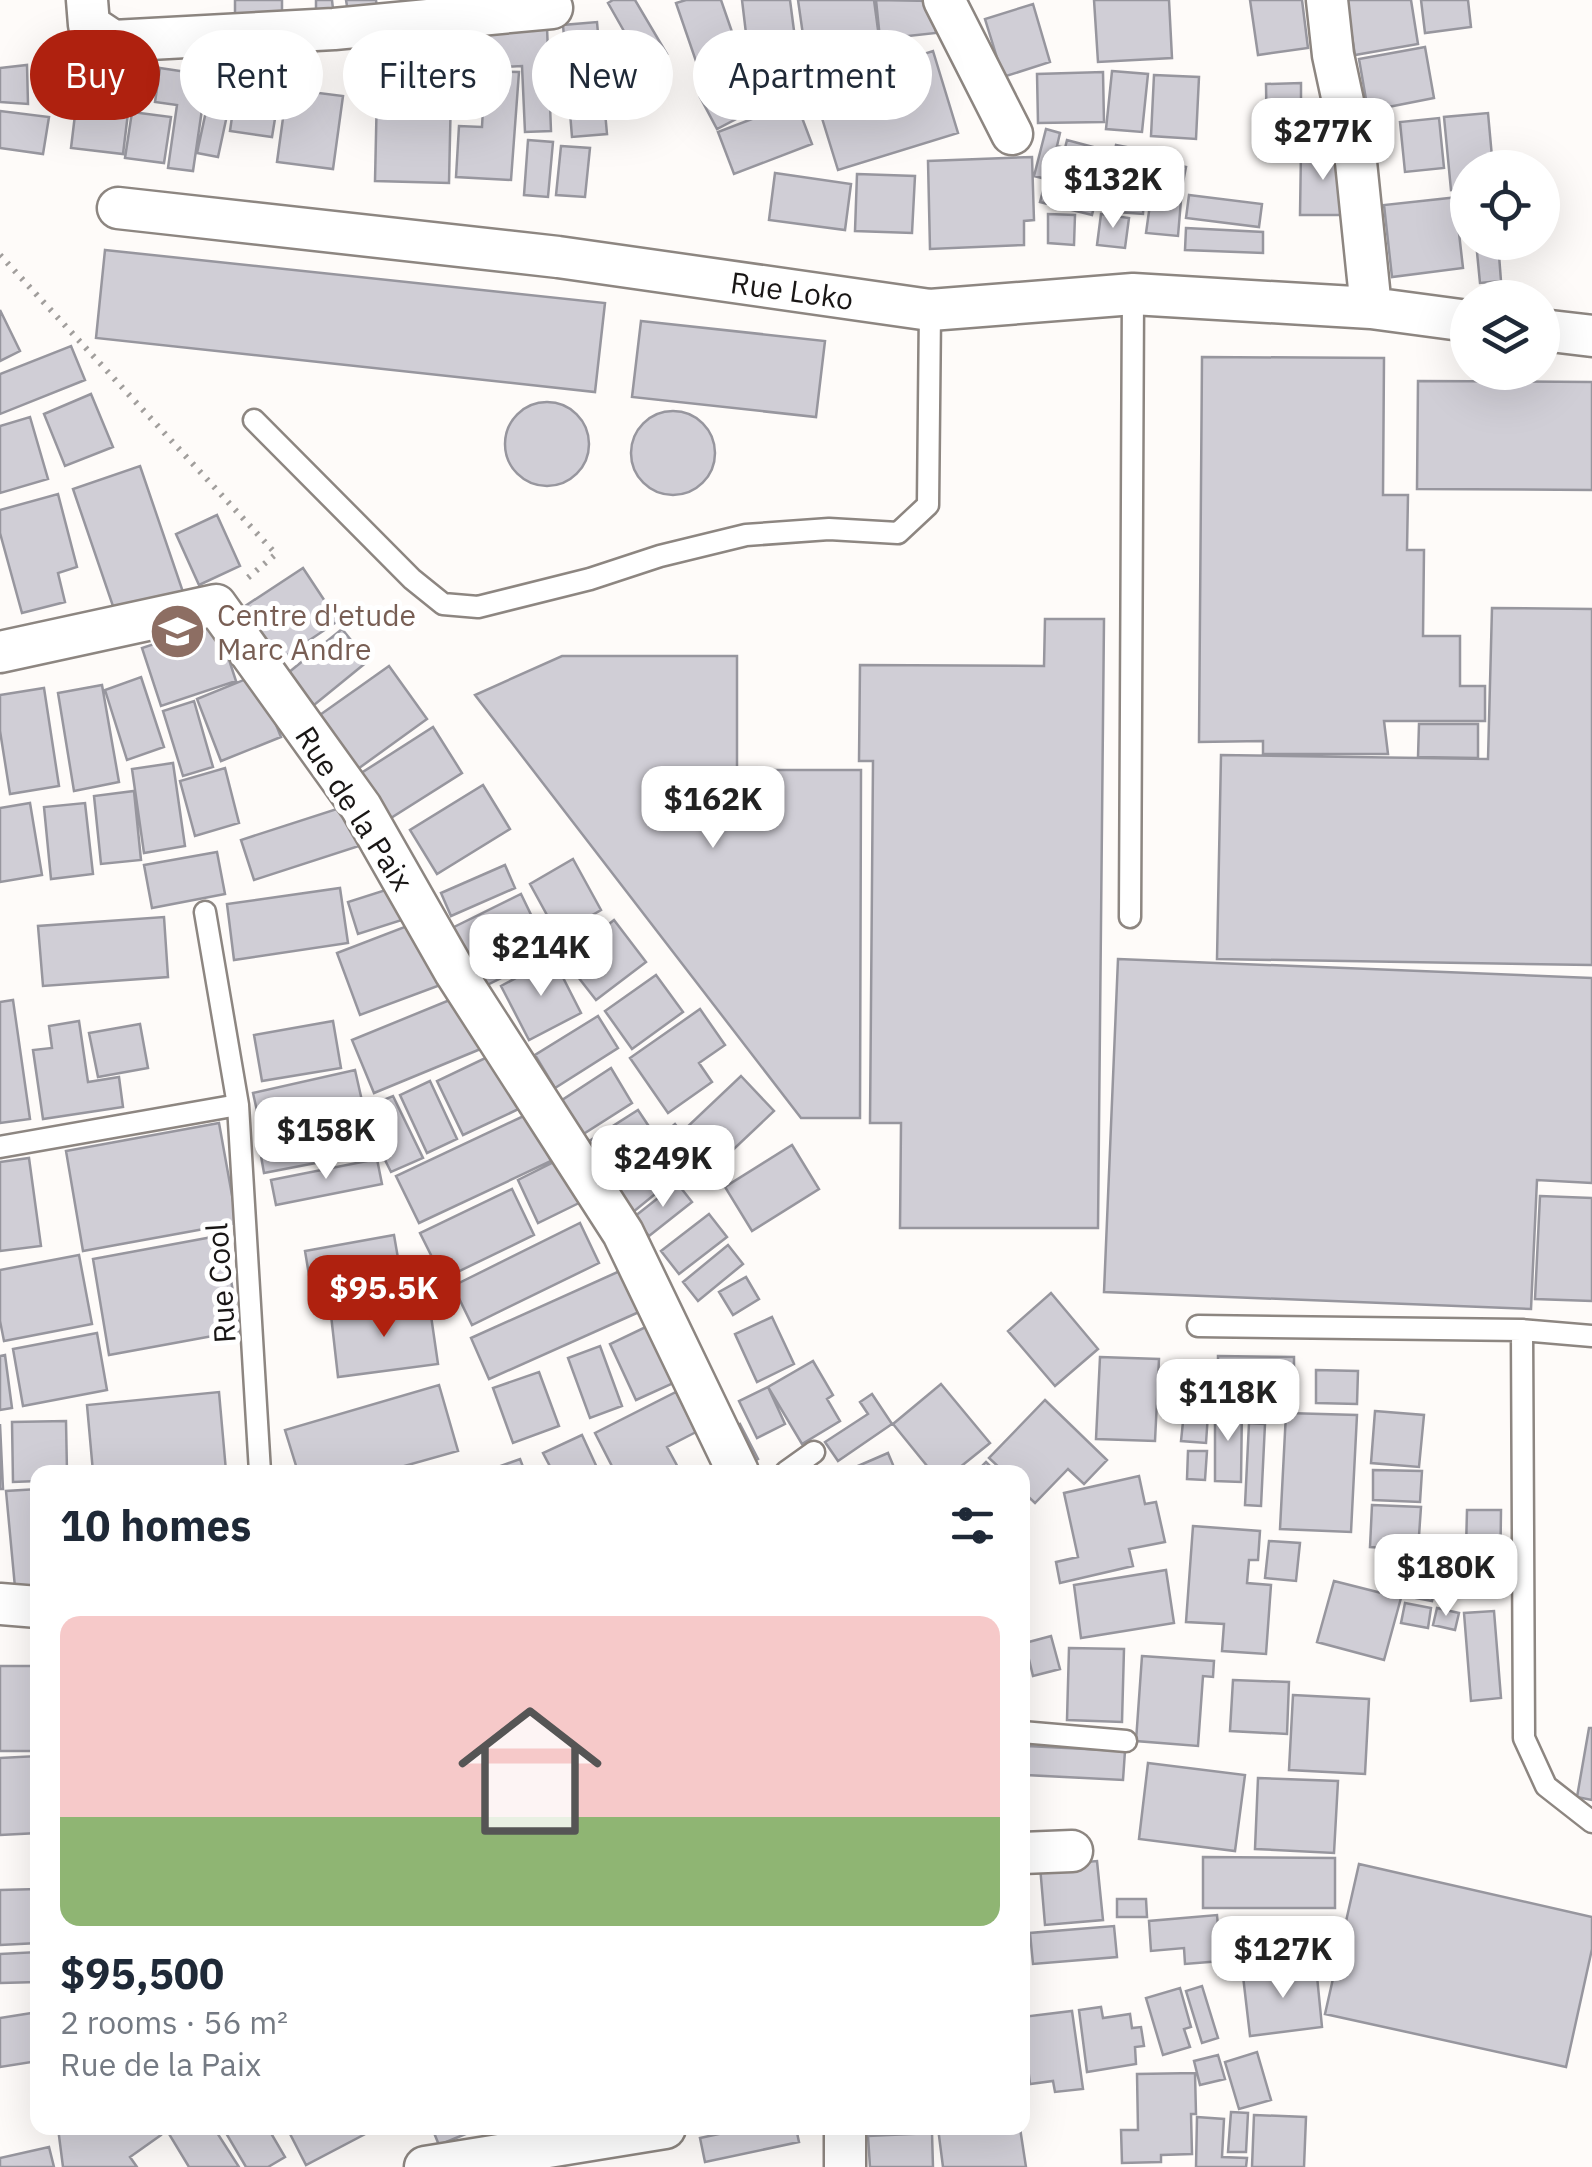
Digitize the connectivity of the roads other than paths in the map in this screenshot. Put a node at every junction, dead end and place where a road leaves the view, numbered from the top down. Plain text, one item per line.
1 (87, 0) edge
2 (944, 0) edge
3 (1327, 0) edge
4 (552, 8) dead end
5 (1012, 134) dead end
6 (118, 208) dead end
7 (1133, 294) junction
8 (1372, 308) junction
9 (930, 310) junction
10 (1450, 318) edge
11 (1560, 332) edge
12 (1592, 336) edge
13 (254, 420) dead end
14 (0, 652) edge
15 (205, 912) dead end
16 (1130, 916) dead end
17 (238, 1105) junction
18 (0, 1147) edge
19 (1198, 1326) dead end
20 (1522, 1330) junction
21 (1592, 1336) edge
22 (814, 1452) dead end
23 (260, 1465) edge
24 (735, 1465) edge
25 (796, 1465) edge
26 (0, 1604) edge
27 (30, 1606) edge
28 (1030, 1733) edge
29 (1126, 1740) dead end
30 (1592, 1822) edge
31 (1072, 1851) dead end
32 (1030, 1853) edge
33 (622, 2135) edge
34 (845, 2135) edge
35 (426, 2167) edge
36 (845, 2167) edge

1 - 4 street
2 - 5 street
3 - 8 street
6 - 9 street, Rue Loko
7 - 8 street, Rue Loko
7 - 9 street, Rue Loko
7 - 16 lane
8 - 10 street, Rue Loko
9 - 13 lane
11 - 12 street
14 - 24 street, Rue de la Paix
15 - 17 lane, Rue Cool
17 - 18 lane
17 - 23 lane, Rue Cool
19 - 20 lane
20 - 21 lane
20 - 30 lane
22 - 25 lane
26 - 27 street
28 - 29 lane
31 - 32 street
33 - 35 street
34 - 36 street

